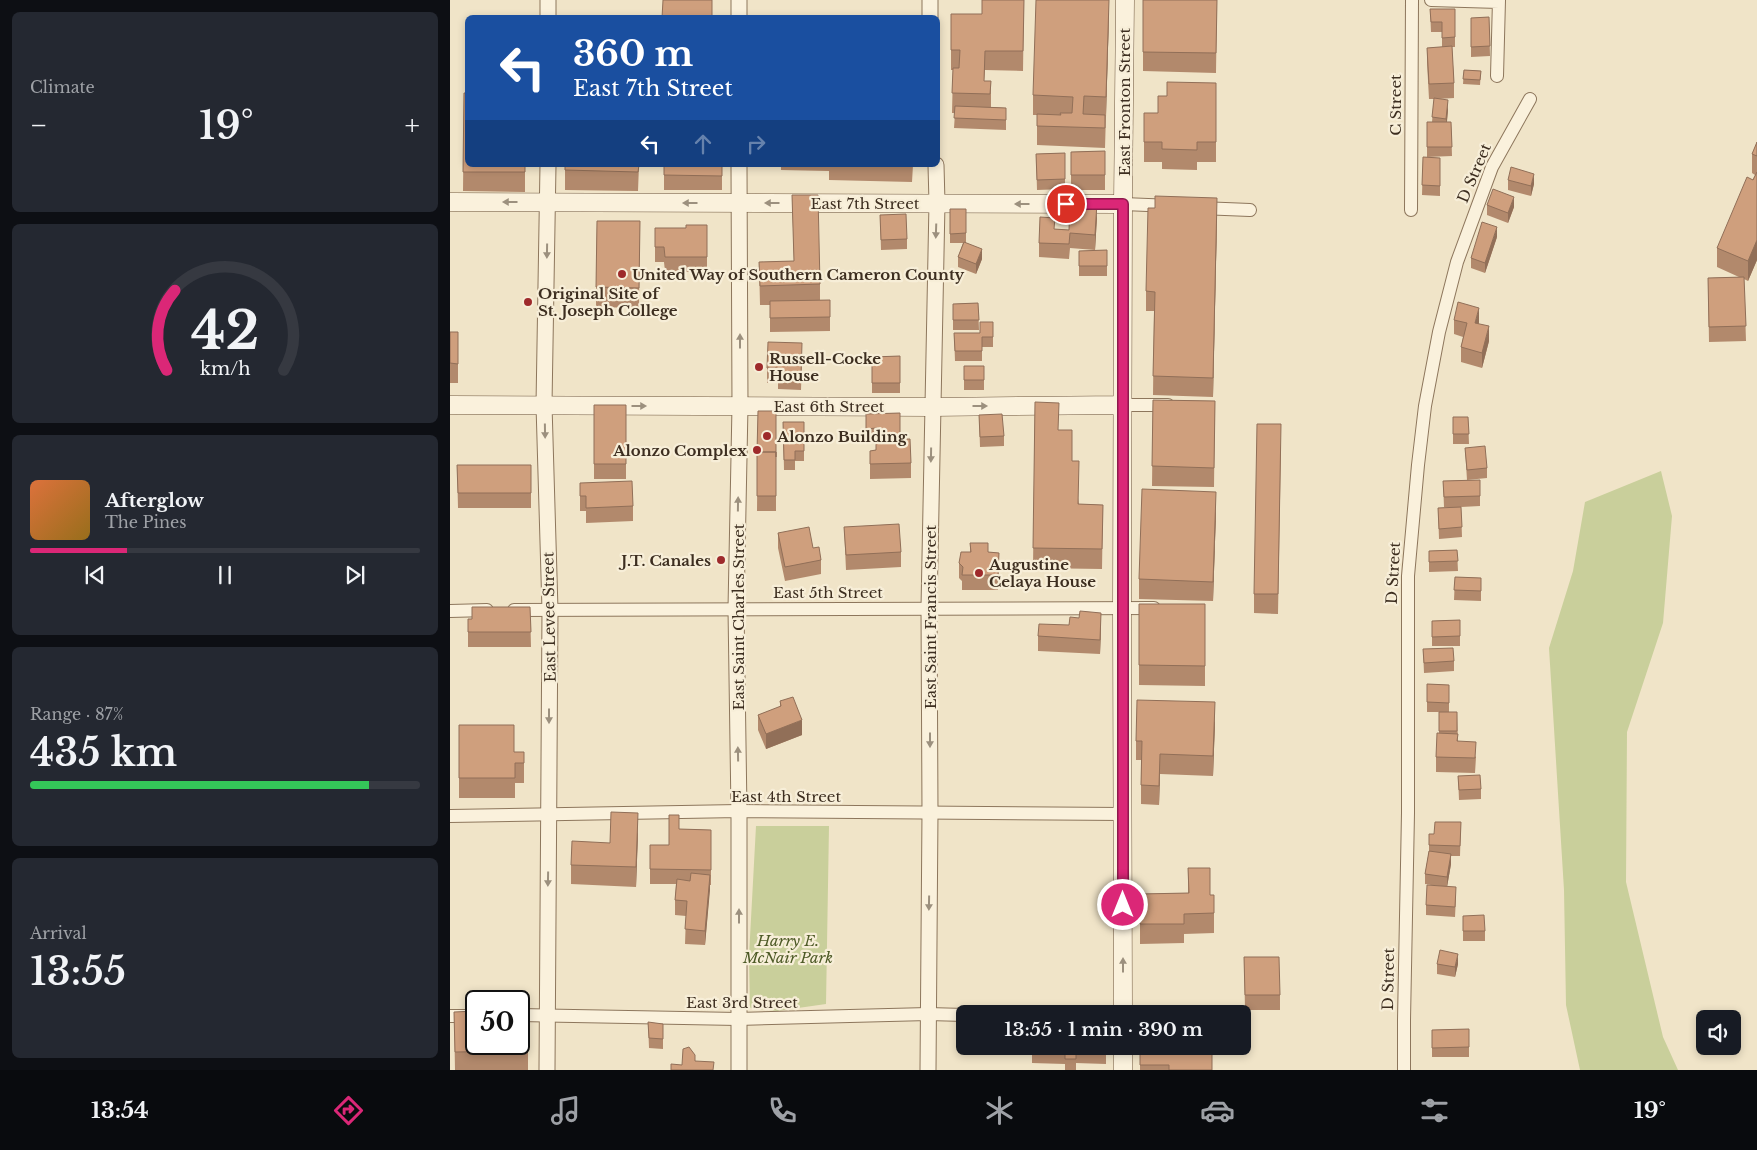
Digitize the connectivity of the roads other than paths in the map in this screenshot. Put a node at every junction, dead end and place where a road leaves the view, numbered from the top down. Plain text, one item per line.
1 (548, 0) edge
2 (739, 0) edge
3 (930, 0) edge
4 (1125, 0) edge
5 (1412, 0) edge
6 (1431, 0) edge
7 (1499, 1) edge
8 (548, 15) edge
9 (739, 15) edge
10 (930, 15) edge
11 (1497, 76) dead end
12 (1530, 99) dead end
13 (548, 167) edge
14 (739, 167) edge
15 (936, 167) edge
16 (450, 202) edge
17 (548, 202) junction
18 (739, 203) junction
19 (937, 203) junction
20 (1123, 204) junction
21 (1250, 210) dead end
22 (1411, 210) dead end
23 (450, 405) edge
24 (544, 405) junction
25 (1123, 405) junction
26 (1180, 405) edge
27 (740, 406) junction
28 (932, 407) junction
29 (929, 608) junction
30 (1169, 608) edge
31 (736, 609) junction
32 (1122, 609) junction
33 (550, 610) junction
34 (450, 611) edge
35 (739, 811) junction
36 (930, 812) junction
37 (1123, 814) junction
38 (549, 815) junction
39 (450, 816) edge
40 (1123, 1005) edge
41 (928, 1014) junction
42 (530, 1015) edge
43 (547, 1015) junction
44 (956, 1015) edge
45 (450, 1016) edge
46 (465, 1016) edge
47 (738, 1019) junction
48 (1123, 1055) edge
49 (547, 1070) edge
50 (739, 1070) edge
51 (928, 1070) edge
52 (1123, 1070) edge
53 (1404, 1070) edge

1 - 8 street
2 - 9 street
3 - 10 street
4 - 20 main road, East Fronton Street
5 - 22 street, C Street
6 - 7 street
7 - 11 street
12 - 53 street, D Street
13 - 17 street, East Levee Street
14 - 18 street, East Saint Charles Street
15 - 19 street, East Saint Francis Street
17 -> 16 main road, East 7th Street
18 -> 17 main road, East 7th Street
17 -> 24 street, East Levee Street
19 -> 18 main road, East 7th Street
27 -> 18 street, East Saint Charles Street
20 -> 19 main road, East 7th Street
19 -> 28 street, East Saint Francis Street
20 - 21 street, East 7th Street
20 - 25 main road, East Fronton Street
23 - 24 main road, East 6th Street
24 -> 27 main road, East 6th Street
24 -> 33 street, East Levee Street
25 - 26 street, East 6th Street
28 -> 25 main road, East 6th Street
25 - 32 main road, East Fronton Street
27 - 28 main road, East 6th Street
31 -> 27 street, East Saint Charles Street
28 -> 29 street, East Saint Francis Street
29 - 31 street, East 5th Street
29 - 32 street, East 5th Street
29 -> 36 street, East Saint Francis Street
30 - 32 street, East 5th Street
31 - 33 street, East 5th Street
35 -> 31 street, East Saint Charles Street
32 - 37 main road, East Fronton Street
33 - 34 street, East 5th Street
33 -> 38 street, East Levee Street
35 - 36 street, East 4th Street
35 - 38 street, East 4th Street
47 -> 35 street, East Saint Charles Street
36 - 37 street, East 4th Street
36 -> 41 street, East Saint Francis Street
40 -> 37 main road, East Fronton Street
38 - 39 street, East 4th Street
38 -> 43 street, East Levee Street
41 - 44 street, East 3rd Street
41 - 47 street, East 3rd Street
41 - 51 street, East Saint Francis Street
42 - 43 street, East 3rd Street
43 - 47 street, East 3rd Street
43 - 49 street, East Levee Street
45 - 46 street
47 - 50 street, East Saint Charles Street
48 - 52 main road

